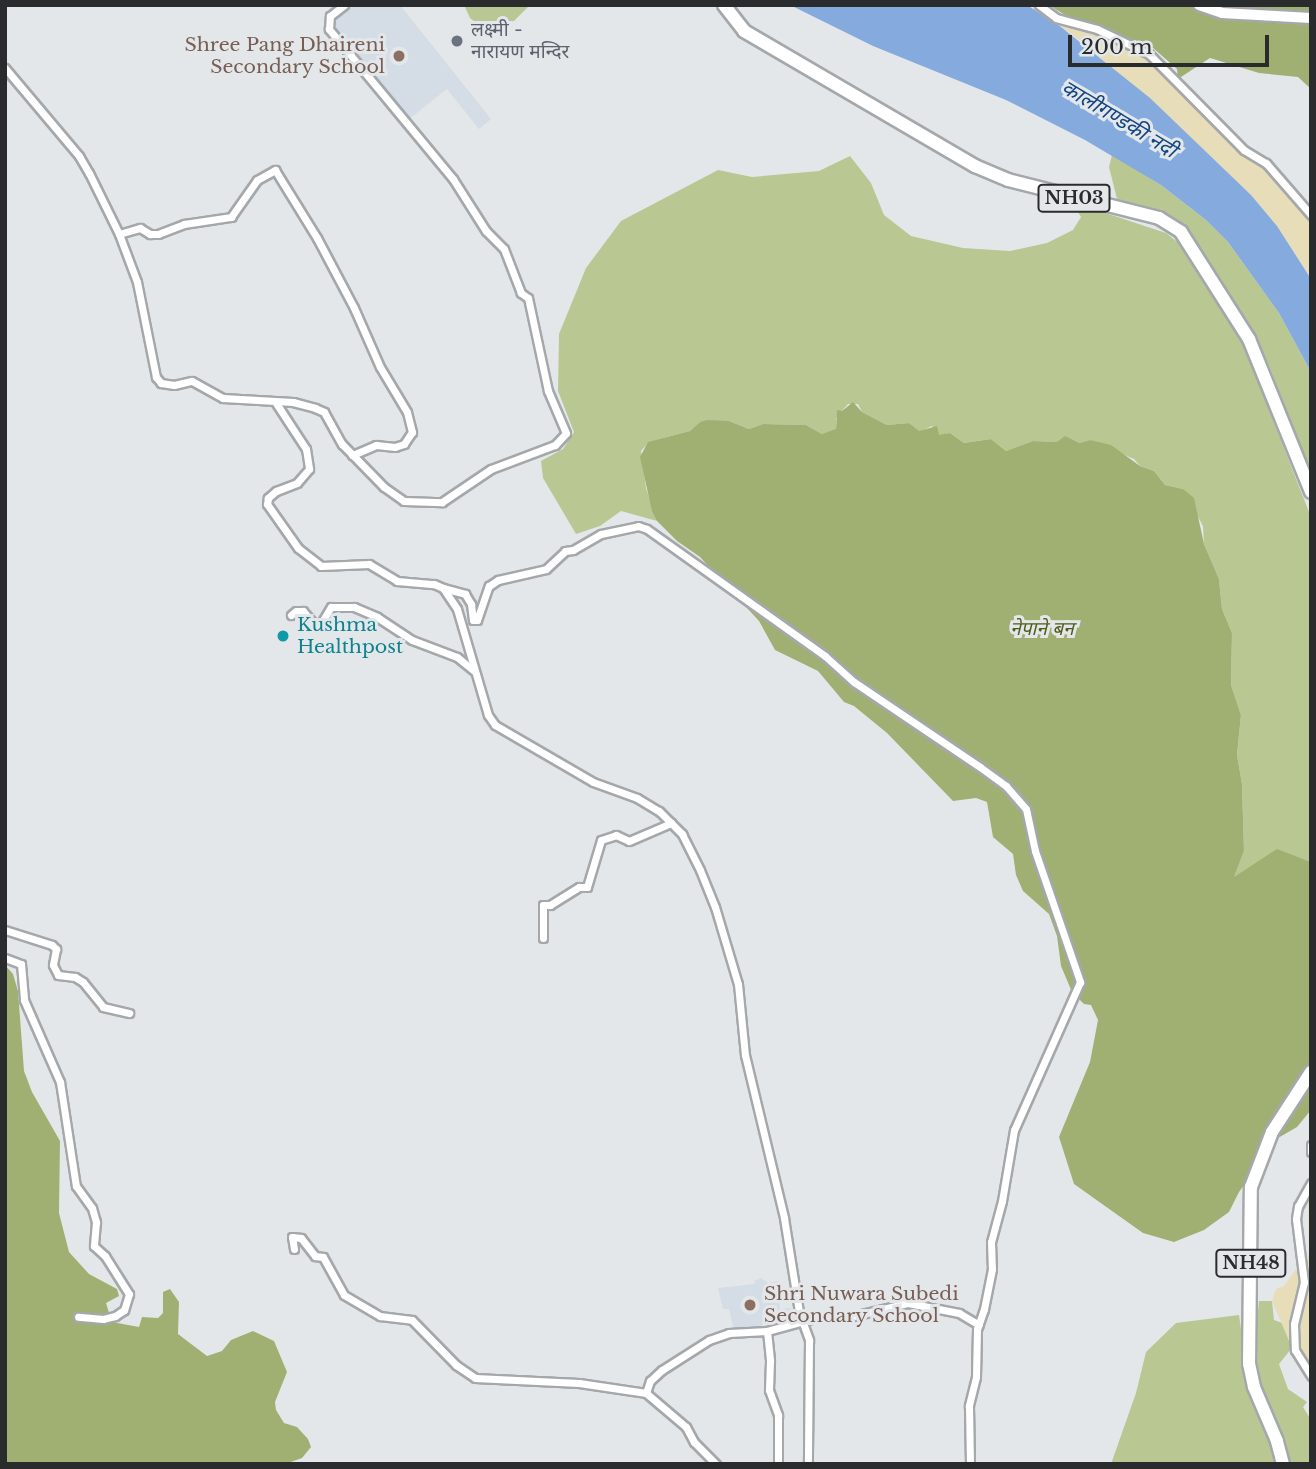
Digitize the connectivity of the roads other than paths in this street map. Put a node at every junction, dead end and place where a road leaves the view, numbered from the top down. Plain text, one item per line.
1 (344, 5) edge
2 (724, 5) edge
3 (1039, 5) edge
4 (1199, 5) edge
5 (1311, 18) edge
6 (5, 68) edge
7 (1311, 215) edge
8 (119, 234) junction
9 (276, 403) junction
10 (352, 455) junction
11 (1311, 492) edge
12 (443, 588) junction
13 (291, 615) dead end
14 (474, 672) junction
15 (671, 823) junction
16 (5, 930) edge
17 (543, 938) dead end
18 (5, 958) edge
19 (129, 1013) dead end
20 (1311, 1072) edge
21 (1311, 1145) edge
22 (1311, 1152) edge
23 (1311, 1183) edge
24 (294, 1249) dead end
25 (78, 1317) dead end
26 (803, 1320) junction
27 (979, 1325) junction
28 (767, 1331) junction
29 (1311, 1376) edge
30 (646, 1393) junction
31 (716, 1464) edge
32 (778, 1464) edge
33 (808, 1464) edge
34 (970, 1464) edge
35 (1283, 1464) edge

1 - 10 street
2 - 11 highway, NH03
3 - 7 street
4 - 5 street
6 - 8 street
8 - 9 street
8 - 10 street
9 - 10 street
9 - 12 street
12 - 14 street
12 - 27 street
13 - 14 street
14 - 15 street
15 - 17 street
15 - 26 street
16 - 19 street
18 - 25 street
20 - 35 highway, NH48
21 - 22 street
23 - 29 street
24 - 30 street
26 - 27 street
26 - 28 street
26 - 33 street
27 - 34 street
28 - 30 street
28 - 32 street
30 - 31 street

